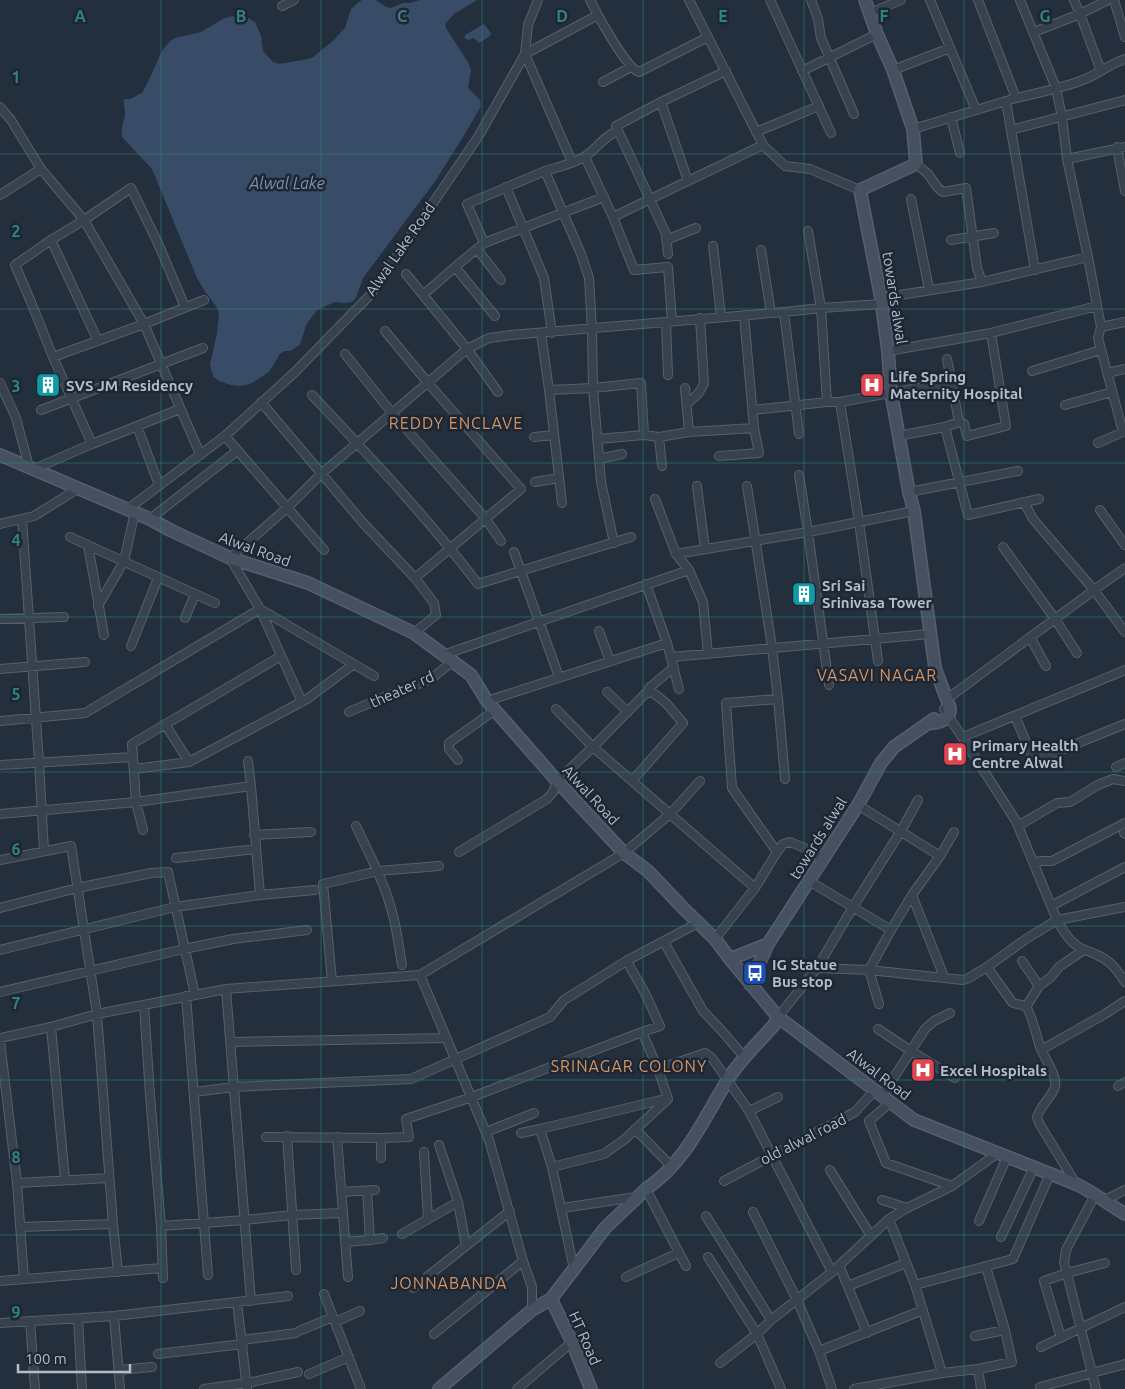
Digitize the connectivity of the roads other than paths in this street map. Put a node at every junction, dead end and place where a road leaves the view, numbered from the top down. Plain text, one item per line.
1 (294, 0) edge
2 (538, 0) edge
3 (590, 0) edge
4 (690, 0) edge
5 (770, 0) edge
6 (810, 0) edge
7 (865, 0) edge
8 (901, 0) edge
9 (930, 0) edge
10 (978, 0) edge
11 (1020, 0) edge
12 (1074, 0) edge
13 (1108, 0) edge
14 (1114, 0) edge
15 (282, 6) dead end
16 (870, 13) junction
17 (1080, 14) junction
18 (598, 15) junction
19 (1034, 32) junction
20 (877, 34) junction
21 (708, 37) junction
22 (1125, 37) edge
23 (950, 48) junction
24 (525, 54) junction
25 (830, 58) junction
26 (1125, 59) edge
27 (631, 67) junction
28 (893, 70) junction
29 (1101, 71) junction
30 (726, 72) junction
31 (802, 72) junction
32 (603, 82) dead end
33 (1056, 88) junction
34 (1016, 98) junction
35 (1125, 100) edge
36 (1006, 101) junction
37 (661, 102) junction
38 (819, 106) junction
39 (0, 107) edge
40 (976, 110) junction
41 (854, 114) dead end
42 (951, 117) junction
43 (1062, 117) junction
44 (913, 129) junction
45 (1011, 130) junction
46 (618, 131) junction
47 (756, 132) junction
48 (831, 133) dead end
49 (763, 145) junction
50 (1121, 147) edge
51 (960, 153) dead end
52 (585, 157) junction
53 (1067, 159) junction
54 (572, 162) junction
55 (916, 164) junction
56 (41, 169) junction
57 (545, 170) junction
58 (688, 181) junction
59 (506, 187) junction
60 (860, 190) junction
61 (1125, 191) edge
62 (0, 195) edge
63 (604, 197) junction
64 (650, 199) junction
65 (912, 199) dead end
66 (563, 213) junction
67 (613, 217) junction
68 (84, 220) junction
69 (523, 228) junction
70 (696, 228) dead end
71 (808, 230) dead end
72 (994, 233) dead end
73 (972, 237) junction
74 (51, 240) junction
75 (666, 240) junction
76 (951, 240) dead end
77 (484, 243) junction
78 (713, 246) dead end
79 (477, 249) junction
80 (761, 250) dead end
81 (668, 254) dead end
82 (1088, 257) junction
83 (455, 267) junction
84 (1035, 270) junction
85 (406, 274) dead end
86 (501, 280) dead end
87 (982, 282) junction
88 (928, 289) junction
89 (423, 295) junction
90 (204, 300) dead end
91 (881, 301) junction
92 (1097, 306) junction
93 (186, 307) junction
94 (821, 308) junction
95 (784, 312) junction
96 (771, 313) junction
97 (744, 315) junction
98 (496, 316) dead end
99 (721, 317) junction
100 (700, 318) junction
101 (669, 322) junction
102 (1125, 322) edge
103 (144, 324) junction
104 (1101, 327) junction
105 (592, 329) junction
106 (385, 331) dead end
107 (552, 332) junction
108 (541, 333) junction
109 (991, 333) junction
110 (98, 340) junction
111 (203, 348) dead end
112 (467, 349) junction
113 (1101, 350) junction
114 (888, 351) junction
115 (345, 354) dead end
116 (53, 357) junction
117 (947, 360) dead end
118 (161, 364) junction
119 (1125, 369) edge
120 (1032, 370) dead end
121 (1107, 373) junction
122 (668, 375) dead end
123 (951, 382) junction
124 (0, 383) edge
125 (428, 383) junction
126 (593, 388) junction
127 (685, 388) dead end
128 (549, 390) junction
129 (498, 392) dead end
130 (1112, 392) junction
131 (891, 393) junction
132 (312, 395) dead end
133 (72, 397) junction
134 (261, 402) junction
135 (826, 402) junction
136 (840, 402) junction
137 (687, 404) junction
138 (795, 406) junction
139 (1065, 406) dead end
140 (180, 409) junction
141 (41, 410) dead end
142 (753, 410) junction
143 (392, 414) junction
144 (1122, 418) edge
145 (959, 422) junction
146 (137, 426) junction
147 (945, 427) junction
148 (754, 428) junction
149 (689, 432) junction
150 (800, 434) dead end
151 (554, 435) junction
152 (644, 435) junction
153 (225, 436) junction
154 (659, 436) junction
155 (898, 436) junction
156 (534, 437) dead end
157 (597, 439) junction
158 (1098, 442) dead end
159 (357, 443) junction
160 (92, 444) junction
161 (237, 451) junction
162 (200, 454) junction
163 (622, 454) dead end
164 (0, 455) edge
165 (719, 456) dead end
166 (599, 459) junction
167 (662, 466) dead end
168 (32, 468) junction
169 (1018, 471) dead end
170 (321, 474) junction
171 (799, 475) dead end
172 (559, 478) junction
173 (535, 482) dead end
174 (960, 483) junction
175 (159, 485) junction
176 (697, 486) dead end
177 (747, 486) dead end
178 (79, 488) junction
179 (909, 492) junction
180 (655, 499) dead end
181 (1039, 499) dead end
182 (1024, 502) junction
183 (562, 503) dead end
184 (287, 508) junction
185 (132, 510) junction
186 (1100, 510) dead end
187 (914, 511) junction
188 (485, 518) junction
189 (22, 519) junction
190 (150, 519) junction
191 (859, 522) junction
192 (0, 524) edge
193 (808, 532) junction
194 (70, 537) dead end
195 (631, 537) dead end
196 (501, 541) dead end
197 (755, 541) junction
198 (614, 543) junction
199 (88, 545) junction
200 (1125, 545) edge
201 (450, 547) junction
202 (1003, 547) dead end
203 (705, 549) junction
204 (324, 550) dead end
205 (514, 552) dead end
206 (676, 554) junction
207 (230, 558) junction
208 (124, 561) junction
209 (1125, 568) edge
210 (689, 570) junction
211 (521, 572) junction
212 (158, 578) junction
213 (415, 578) junction
214 (646, 584) junction
215 (1094, 590) junction
216 (195, 594) junction
217 (215, 603) dead end
218 (98, 606) junction
219 (260, 609) junction
220 (64, 617) dead end
221 (29, 618) junction
222 (185, 618) dead end
223 (0, 619) edge
224 (1055, 619) junction
225 (539, 621) junction
226 (600, 631) dead end
227 (1125, 632) edge
228 (414, 634) junction
229 (930, 634) junction
230 (104, 635) dead end
231 (1030, 637) junction
232 (876, 639) junction
233 (667, 643) junction
234 (823, 644) junction
235 (131, 646) dead end
236 (772, 647) junction
237 (708, 654) junction
238 (1076, 654) dead end
239 (280, 656) junction
240 (670, 657) junction
241 (448, 658) junction
242 (610, 661) junction
243 (878, 661) dead end
244 (86, 662) dead end
245 (354, 664) junction
246 (1046, 666) dead end
247 (32, 667) junction
248 (674, 667) junction
249 (0, 669) edge
250 (1125, 670) edge
251 (374, 676) dead end
252 (560, 677) junction
253 (829, 685) dead end
254 (679, 688) dead end
255 (607, 692) dead end
256 (648, 692) junction
257 (778, 699) junction
258 (487, 700) junction
259 (302, 702) junction
260 (947, 706) junction
261 (556, 709) dead end
262 (495, 710) junction
263 (349, 712) dead end
264 (628, 712) junction
265 (1015, 716) junction
266 (35, 718) junction
267 (0, 721) edge
268 (165, 724) junction
269 (1125, 724) edge
270 (963, 737) junction
271 (593, 747) junction
272 (133, 757) junction
273 (458, 760) dead end
274 (248, 761) dead end
275 (39, 762) junction
276 (189, 762) junction
277 (1125, 763) edge
278 (0, 765) edge
279 (1116, 767) dead end
280 (134, 769) junction
281 (785, 779) dead end
282 (700, 780) dead end
283 (1125, 780) edge
284 (557, 781) junction
285 (632, 781) junction
286 (251, 786) junction
287 (918, 800) dead end
288 (136, 802) junction
289 (858, 805) junction
290 (41, 811) junction
291 (0, 814) edge
292 (670, 814) junction
293 (1125, 823) edge
294 (356, 826) dead end
295 (1018, 826) junction
296 (143, 830) dead end
297 (901, 831) junction
298 (310, 832) dead end
299 (954, 832) dead end
300 (254, 835) junction
301 (256, 849) junction
302 (44, 852) junction
303 (459, 852) dead end
304 (777, 852) junction
305 (624, 853) junction
306 (940, 856) junction
307 (176, 858) dead end
308 (823, 859) junction
309 (0, 860) edge
310 (1034, 864) junction
311 (439, 866) dead end
312 (1125, 867) edge
313 (378, 871) junction
314 (809, 881) junction
315 (77, 888) junction
316 (755, 888) junction
317 (315, 890) dead end
318 (260, 895) junction
319 (912, 895) junction
320 (1051, 906) junction
321 (175, 907) junction
322 (853, 907) junction
323 (1125, 907) edge
324 (0, 908) edge
325 (1057, 920) junction
326 (698, 923) junction
327 (83, 930) junction
328 (307, 930) dead end
329 (890, 930) junction
330 (715, 939) junction
331 (664, 942) junction
332 (768, 944) junction
333 (184, 949) junction
334 (0, 950) edge
335 (1084, 950) junction
336 (730, 959) junction
337 (628, 960) junction
338 (1022, 961) dead end
339 (402, 965) dead end
340 (987, 966) junction
341 (817, 968) junction
342 (869, 970) junction
343 (91, 972) junction
344 (420, 975) junction
345 (944, 977) junction
346 (332, 981) junction
347 (1125, 982) edge
348 (750, 984) junction
349 (1039, 986) junction
350 (226, 989) junction
351 (0, 992) edge
352 (191, 996) junction
353 (1125, 1001) edge
354 (879, 1004) dead end
355 (144, 1005) junction
356 (1026, 1007) junction
357 (96, 1014) junction
358 (950, 1014) dead end
359 (778, 1017) junction
360 (51, 1027) junction
361 (878, 1029) dead end
362 (642, 1032) junction
363 (446, 1038) junction
364 (230, 1042) junction
365 (0, 1043) edge
366 (1042, 1050) junction
367 (911, 1051) junction
368 (745, 1058) junction
369 (455, 1060) junction
370 (658, 1069) junction
371 (955, 1078) dead end
372 (728, 1079) junction
373 (234, 1087) junction
374 (194, 1092) junction
375 (3, 1093) edge
376 (883, 1096) junction
377 (472, 1097) junction
378 (778, 1097) dead end
379 (668, 1098) junction
380 (749, 1111) junction
381 (534, 1113) dead end
382 (635, 1129) junction
383 (540, 1130) junction
384 (486, 1132) junction
385 (521, 1133) dead end
386 (287, 1136) junction
387 (266, 1137) dead end
388 (337, 1137) junction
389 (381, 1138) junction
390 (439, 1145) dead end
391 (424, 1152) dead end
392 (772, 1155) junction
393 (1002, 1155) junction
394 (381, 1158) dead end
395 (552, 1167) junction
396 (672, 1167) junction
397 (1034, 1168) junction
398 (830, 1170) dead end
399 (1050, 1174) junction
400 (109, 1178) junction
401 (65, 1180) junction
402 (724, 1181) dead end
403 (18, 1183) junction
404 (1076, 1184) junction
405 (952, 1186) junction
406 (1125, 1190) edge
407 (341, 1192) junction
408 (643, 1193) junction
409 (1099, 1198) junction
410 (882, 1200) dead end
411 (458, 1202) junction
412 (562, 1208) junction
413 (907, 1208) junction
414 (510, 1211) junction
415 (753, 1212) dead end
416 (342, 1213) junction
417 (1125, 1214) edge
418 (292, 1215) junction
419 (706, 1216) dead end
420 (428, 1219) junction
421 (889, 1219) junction
422 (245, 1220) junction
423 (979, 1221) dead end
424 (204, 1223) junction
425 (113, 1224) junction
426 (161, 1226) junction
427 (21, 1228) junction
428 (402, 1234) dead end
429 (871, 1236) junction
430 (1001, 1237) dead end
431 (383, 1238) dead end
432 (370, 1240) junction
433 (345, 1242) junction
434 (466, 1246) junction
435 (678, 1253) junction
436 (708, 1258) dead end
437 (523, 1261) junction
438 (906, 1263) junction
439 (1105, 1263) dead end
440 (840, 1264) junction
441 (686, 1266) dead end
442 (986, 1267) junction
443 (162, 1268) junction
444 (574, 1269) junction
445 (296, 1270) dead end
446 (118, 1272) junction
447 (832, 1272) junction
448 (1067, 1273) junction
449 (208, 1275) dead end
450 (348, 1277) dead end
451 (626, 1277) dead end
452 (163, 1278) dead end
453 (24, 1279) junction
454 (0, 1281) edge
455 (915, 1285) junction
456 (848, 1286) junction
457 (414, 1288) dead end
458 (324, 1294) dead end
459 (288, 1296) dead end
460 (551, 1299) junction
461 (797, 1300) junction
462 (251, 1301) junction
463 (238, 1302) junction
464 (1125, 1307) edge
465 (532, 1310) junction
466 (924, 1310) junction
467 (360, 1311) dead end
468 (114, 1316) junction
469 (78, 1319) junction
470 (334, 1320) junction
471 (771, 1320) junction
472 (30, 1321) junction
473 (0, 1323) edge
474 (1081, 1329) junction
475 (1005, 1330) junction
476 (867, 1333) junction
477 (434, 1334) dead end
478 (757, 1334) junction
479 (975, 1336) dead end
480 (1061, 1338) junction
481 (243, 1342) junction
482 (572, 1342) junction
483 (1041, 1347) dead end
484 (819, 1351) junction
485 (158, 1354) dead end
486 (348, 1357) junction
487 (720, 1363) dead end
488 (1125, 1364) edge
489 (152, 1367) dead end
490 (978, 1369) junction
491 (119, 1370) junction
492 (298, 1372) dead end
493 (942, 1373) junction
494 (1092, 1373) junction
495 (309, 1374) dead end
496 (247, 1386) edge
497 (1040, 1387) dead end
498 (442, 1388) edge
499 (35, 1389) edge
500 (82, 1389) edge
501 (120, 1389) edge
502 (204, 1389) edge
503 (361, 1389) edge
504 (517, 1389) edge
505 (591, 1389) edge
506 (782, 1389) edge
507 (832, 1389) edge
508 (858, 1389) edge
509 (981, 1389) edge
510 (1096, 1389) edge

1 - 15 street
2 - 24 street, Alwal Lake Road
3 - 18 street
4 - 21 street
5 - 31 street
6 - 25 street
7 - 16 main road
8 - 16 street
9 - 23 street
10 - 34 street
11 - 19 street
12 - 17 street
13 - 17 street
14 - 22 street
16 - 20 main road
17 - 19 street
17 - 29 street
18 - 24 street
18 - 27 street
19 - 33 street
20 - 25 street
20 - 28 main road
21 - 27 street
21 - 30 street
23 - 28 street
23 - 40 street
24 - 54 street
24 - 134 street, Alwal Lake Road
25 - 31 street
25 - 41 street
26 - 29 street
27 - 32 street
28 - 44 main road
29 - 33 street
30 - 37 street
30 - 47 street
31 - 38 street
33 - 34 street
33 - 43 street
34 - 36 street
35 - 43 street
36 - 40 street
36 - 45 street
37 - 46 street
37 - 58 street
38 - 47 street
38 - 48 street
39 - 56 street
40 - 42 street
42 - 44 street
42 - 51 street
43 - 45 street
43 - 53 street
44 - 55 main road
45 - 84 street
46 - 52 street
46 - 64 street
47 - 49 street
49 - 58 street
49 - 60 street
50 - 53 street
50 - 61 street
52 - 54 street
52 - 63 street
53 - 82 street
54 - 57 street
55 - 60 main road
55 - 73 street
56 - 62 street
56 - 68 street
57 - 59 street
57 - 66 street
58 - 64 street
59 - 69 street
59 - 77 street
60 - 91 main road, towards alwal
63 - 66 street
63 - 67 street
64 - 67 street
64 - 75 street
65 - 88 street
66 - 69 street
66 - 105 street
67 - 101 street
68 - 74 street
68 - 93 street
68 - 103 street
69 - 77 street
69 - 107 street
70 - 75 street
71 - 94 street
72 - 73 street
73 - 76 street
73 - 87 street
74 - 110 street
74 - 116 street
75 - 81 street
77 - 79 street
78 - 99 street
79 - 83 street
79 - 86 street
80 - 96 street
82 - 84 street
82 - 92 street
83 - 89 street
83 - 98 street
84 - 87 street
85 - 89 street
87 - 88 street
88 - 91 street
89 - 112 street
90 - 93 street
91 - 94 street
91 - 114 main road, towards alwal
92 - 104 street
92 - 109 street
93 - 103 street
94 - 95 street
94 - 135 street
95 - 96 street
95 - 138 street
96 - 97 street
97 - 99 street
97 - 142 street
99 - 100 street
100 - 101 street
100 - 137 street
101 - 105 street
101 - 122 street
102 - 104 street
103 - 110 street
103 - 118 street
104 - 113 street
105 - 107 street
105 - 126 street
106 - 125 street
107 - 108 street
108 - 112 street
108 - 128 street
109 - 114 street
109 - 145 street
110 - 116 street
111 - 118 street
112 - 125 street
112 - 129 street
113 - 120 street
113 - 121 street
114 - 131 main road, towards alwal
115 - 143 street
116 - 133 street
117 - 123 street
118 - 133 street
118 - 140 street
119 - 121 street
121 - 130 street
123 - 131 street
123 - 145 street
124 - 168 street
125 - 143 street
125 - 188 street
126 - 128 street
126 - 152 street
126 - 157 street
127 - 137 street
128 - 151 street
130 - 139 street
130 - 144 street
131 - 136 street
131 - 155 main road, towards alwal
132 - 159 street
133 - 141 street
133 - 160 street
134 - 153 street, Alwal Lake Road
134 - 170 street
135 - 136 street
135 - 138 street
136 - 191 street
137 - 149 street
138 - 142 street
138 - 150 street
140 - 146 street
140 - 162 street
142 - 148 street
143 - 159 street
143 - 188 street
144 - 158 street
145 - 147 street
146 - 160 street
146 - 175 street
147 - 155 street
147 - 174 street
148 - 149 street
148 - 165 street
149 - 154 street
151 - 156 street
151 - 172 street
152 - 154 street
152 - 157 street
153 - 161 street
153 - 162 street, Alwal Lake Road
154 - 167 street
155 - 179 main road, towards alwal
157 - 166 street
159 - 170 street
159 - 201 street
160 - 168 street
161 - 184 street
161 - 190 street
162 - 175 street, Alwal Lake Road
163 - 166 street
164 - 168 main road, Alwal Road
166 - 198 street
168 - 178 main road, Alwal Road
169 - 174 street
170 - 184 street
170 - 213 street
171 - 193 street
172 - 173 street
172 - 183 street
174 - 179 street
174 - 182 street
175 - 185 street, Alwal Lake Road
176 - 203 street
177 - 197 street
178 - 185 main road, Alwal Road
178 - 189 street
179 - 187 main road, towards alwal
180 - 206 street
181 - 182 street
182 - 215 street
184 - 204 street
184 - 207 street
185 - 190 main road, Alwal Road
185 - 208 street
186 - 200 street
187 - 191 street
187 - 229 main road, towards alwal
188 - 196 street
188 - 201 street
189 - 192 street
189 - 221 street
190 - 207 main road, Alwal Road
191 - 193 street
191 - 232 street
193 - 197 street
193 - 234 street
194 - 199 street
195 - 198 street
197 - 203 street
197 - 236 street
198 - 211 street
199 - 208 street
199 - 218 street
201 - 211 street
201 - 213 street
202 - 224 street
203 - 206 street
205 - 211 street
206 - 210 street
207 - 219 street
207 - 228 main road, Alwal Road
208 - 212 street
208 - 218 street
209 - 215 street
210 - 214 street, theater rd
210 - 237 street
211 - 225 street
212 - 216 street
212 - 235 street
213 - 228 street
214 - 225 street, theater rd
214 - 233 street
215 - 224 street
215 - 227 street
216 - 217 street
216 - 222 street
218 - 230 street
219 - 239 street
219 - 245 street
219 - 266 street
220 - 221 street
221 - 223 street
221 - 247 street
224 - 231 street
224 - 238 street
225 - 241 street, theater rd
225 - 252 street
226 - 242 street
228 - 241 main road, Alwal Road
229 - 232 street
229 - 260 main road, towards alwal
231 - 246 street
231 - 260 street
232 - 234 street
232 - 243 street
233 - 240 street
233 - 242 street
234 - 236 street
234 - 253 street
236 - 237 street
236 - 257 street
237 - 240 street
239 - 259 street
239 - 268 street
240 - 248 street
241 - 258 main road, Alwal Road
241 - 263 street, theater rd
242 - 252 street
244 - 247 street
245 - 251 street
245 - 259 street
247 - 249 street
247 - 266 street
248 - 254 street
248 - 256 street
250 - 265 street
252 - 258 street
255 - 264 street
256 - 264 street
256 - 285 street
257 - 281 street
257 - 304 street
258 - 262 main road, Alwal Road
259 - 276 street
260 - 270 street
260 - 289 main road, towards alwal
261 - 271 street
262 - 273 street
262 - 284 main road, Alwal Road
264 - 271 street
265 - 269 street
265 - 270 street
266 - 267 street
266 - 275 street
268 - 272 street
268 - 276 street
270 - 295 street
271 - 284 street
271 - 285 street
272 - 275 street
272 - 280 street
274 - 286 street
275 - 278 street
275 - 290 street
276 - 280 street
277 - 279 street
280 - 288 street
282 - 292 street
283 - 295 street
284 - 303 street
284 - 305 main road, Alwal Road
285 - 292 street
286 - 288 street
286 - 300 street
287 - 297 street
288 - 290 street
288 - 296 street
289 - 297 street
289 - 308 main road, towards alwal
290 - 291 street
290 - 302 street
292 - 305 street
292 - 316 street
293 - 310 street
294 - 313 street
295 - 310 street
297 - 306 street
297 - 322 street
298 - 300 street
299 - 306 street
300 - 301 street
301 - 307 street
301 - 318 street
302 - 309 street
302 - 315 street
304 - 308 street
304 - 316 street
305 - 326 main road, Alwal Road
305 - 344 street
306 - 319 street
308 - 314 main road, towards alwal
310 - 320 street
311 - 313 street
312 - 320 street
313 - 339 street
313 - 346 street
314 - 322 street
314 - 332 main road, towards alwal
315 - 321 street
315 - 324 street
315 - 327 street
316 - 330 street
317 - 318 street
318 - 321 street
319 - 329 street
319 - 345 street
320 - 325 street
321 - 327 street
321 - 333 street
322 - 329 street
322 - 341 street
323 - 325 street
325 - 335 street
325 - 340 street
326 - 330 main road, Alwal Road
326 - 331 street
327 - 334 street
327 - 343 street
328 - 333 street
329 - 342 street
330 - 336 main road, Alwal Road
331 - 337 street
331 - 368 street
332 - 336 main road
332 - 348 main road, towards alwal
333 - 343 street
333 - 352 street
335 - 347 street
335 - 349 street
336 - 348 main road, Alwal Road
337 - 362 street
337 - 369 street
338 - 349 street
340 - 345 street
340 - 356 street
341 - 342 street
341 - 359 street
342 - 345 street
342 - 354 street
343 - 351 street
343 - 357 street
344 - 346 street
344 - 363 street
346 - 350 street
348 - 359 main road, Alwal Road
349 - 356 street
350 - 352 street
350 - 364 street
352 - 355 street
352 - 374 street
353 - 366 street
355 - 357 street
355 - 426 street
356 - 366 street
357 - 360 street
357 - 400 street
358 - 367 street
359 - 368 main road
359 - 376 main road, Alwal Road
360 - 365 street
360 - 401 street
361 - 367 street
362 - 370 street
362 - 377 street
363 - 364 street
363 - 369 street
364 - 373 street
365 - 375 street
366 - 404 street
367 - 371 street
367 - 376 street
368 - 372 main road
369 - 373 street
369 - 377 street
370 - 372 street
370 - 379 street
372 - 380 street
372 - 396 main road
373 - 374 street
373 - 422 street
374 - 424 street
375 - 403 street
376 - 392 street, old alwal road
376 - 393 main road, Alwal Road
376 - 405 street
377 - 384 street
377 - 389 street
378 - 380 street
379 - 382 street
379 - 383 street
380 - 392 street
381 - 384 street
382 - 395 street
382 - 396 street
383 - 385 street
383 - 395 street
384 - 414 street
386 - 387 street
386 - 388 street
386 - 418 street
388 - 389 street
388 - 407 street
389 - 394 street
390 - 411 street
391 - 420 street
392 - 402 street, old alwal road
392 - 447 street
393 - 397 main road, Alwal Road
393 - 405 street
393 - 423 street
395 - 412 street
396 - 408 main road
397 - 399 main road, Alwal Road
397 - 430 street
398 - 429 street
399 - 404 main road, Alwal Road
399 - 442 street
400 - 401 street
400 - 425 street
401 - 403 street
403 - 427 street
404 - 409 main road, Alwal Road
405 - 413 street
406 - 409 street
407 - 416 street
407 - 432 street
408 - 412 street
408 - 435 street
408 - 444 main road
409 - 417 main road, Alwal Road
409 - 448 street
410 - 413 street
411 - 420 street
411 - 434 street
412 - 444 street
413 - 421 street
414 - 434 street
414 - 437 street
415 - 461 street
416 - 418 street
416 - 433 street
418 - 422 street
418 - 445 street
419 - 471 street
420 - 428 street
421 - 429 street
421 - 438 street
422 - 424 street
422 - 462 street
424 - 426 street
424 - 449 street
425 - 427 street
425 - 446 street
426 - 443 street
427 - 453 street
429 - 440 street
431 - 432 street
432 - 433 street
433 - 450 street
434 - 457 street
435 - 441 street
435 - 451 street
436 - 478 street
437 - 465 street
437 - 477 street
438 - 455 street
438 - 456 street
439 - 448 street
440 - 447 street
440 - 456 street
442 - 455 street
442 - 475 street
443 - 446 street
443 - 452 street
444 - 460 main road
446 - 453 street
447 - 461 street
448 - 474 street
448 - 480 street
453 - 454 street
455 - 466 street
456 - 476 street
458 - 470 street
459 - 462 street
460 - 465 main road
460 - 482 main road, HT Road
461 - 471 street
461 - 484 street
462 - 463 street
463 - 468 street
463 - 481 street
464 - 474 street
465 - 498 main road
466 - 476 street
466 - 493 street
467 - 470 street
468 - 469 street
468 - 491 street
469 - 472 street
469 - 500 street
470 - 481 street
470 - 486 street
471 - 478 street
472 - 473 street
472 - 499 street
474 - 480 street
474 - 494 street
475 - 479 street
475 - 490 street
476 - 484 street
478 - 487 street
478 - 506 street
480 - 483 street
481 - 485 street
481 - 496 street
482 - 504 street
482 - 505 main road, HT Road
484 - 507 street
486 - 495 street
486 - 503 street
488 - 494 street
489 - 491 street
490 - 493 street
490 - 509 street
491 - 501 street
492 - 496 street
493 - 508 street
494 - 497 street
494 - 510 street
496 - 502 street

